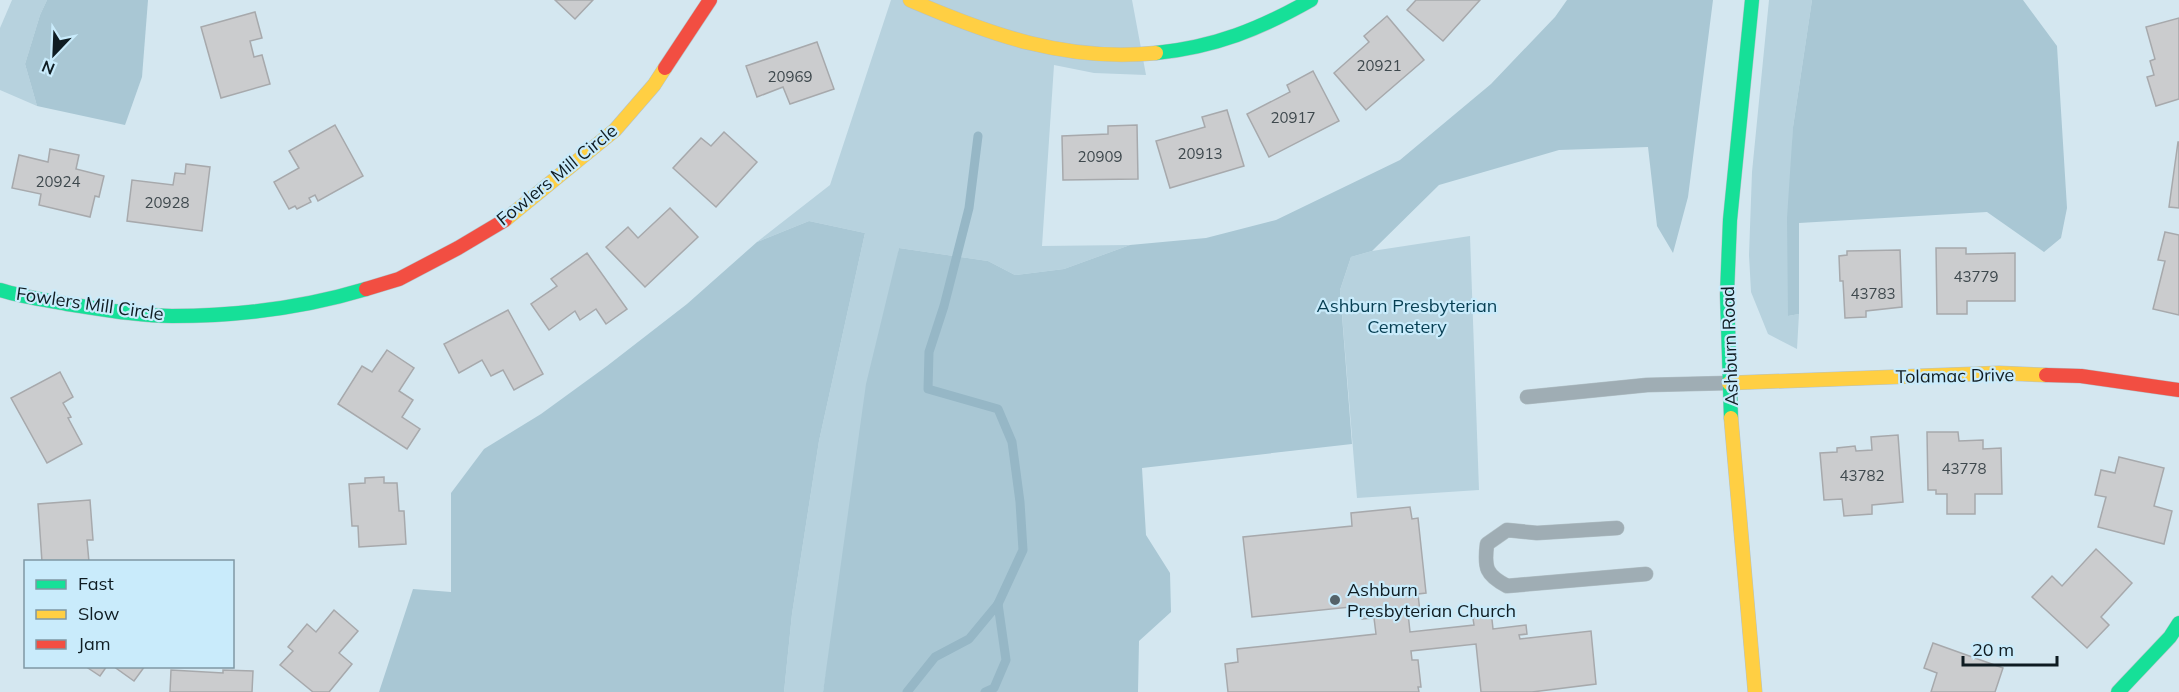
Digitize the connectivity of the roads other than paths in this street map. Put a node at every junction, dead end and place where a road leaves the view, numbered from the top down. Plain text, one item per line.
1 (710, 0) edge
2 (910, 0) edge
3 (1311, 0) edge
4 (1752, 0) edge
5 (0, 290) edge
6 (1729, 383) junction
7 (2179, 390) edge
8 (1527, 397) dead end
9 (1617, 528) dead end
10 (1646, 574) dead end
11 (2179, 623) edge
12 (1755, 692) edge
13 (2118, 692) edge

1 - 5 street, Fowlers Mill Circle
2 - 3 street
4 - 6 street, Ashburn Road
6 - 7 street, Tolamac Drive
6 - 8 lane
6 - 12 street, Ashburn Road
9 - 10 lane
11 - 13 street

